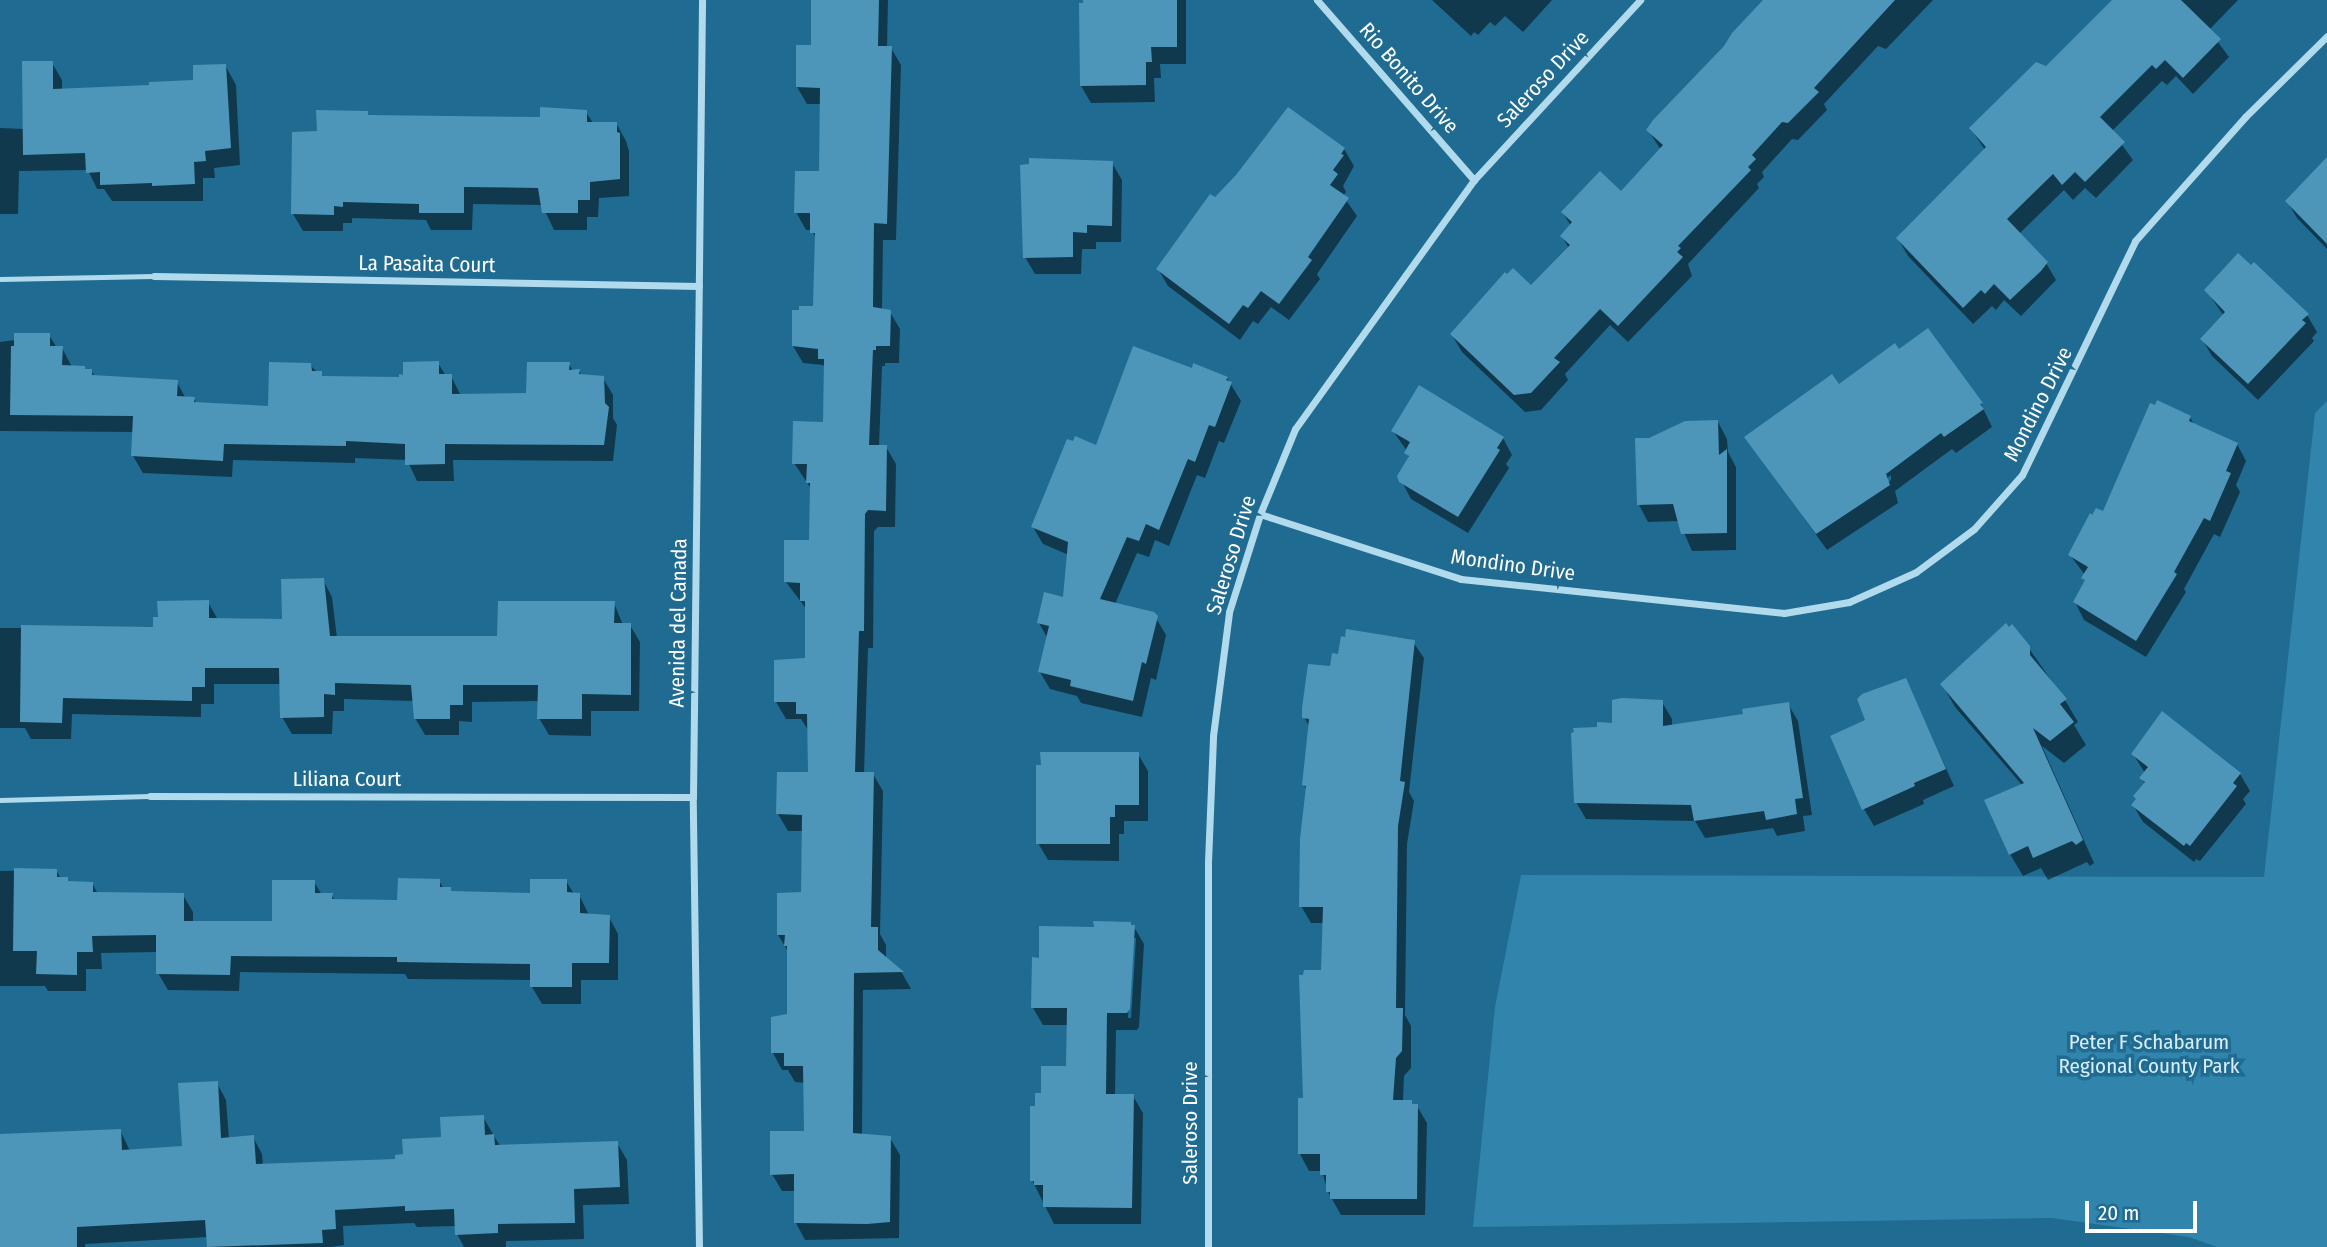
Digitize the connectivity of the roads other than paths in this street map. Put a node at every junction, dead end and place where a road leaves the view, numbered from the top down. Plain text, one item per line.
1 (702, 0) edge
2 (1318, 0) edge
3 (1640, 0) edge
4 (2327, 36) edge
5 (1474, 180) junction
6 (155, 276) joint
7 (0, 279) edge
8 (699, 286) junction
9 (1260, 514) junction
10 (150, 796) joint
11 (693, 797) junction
12 (0, 800) edge
13 (699, 1247) edge
14 (1208, 1247) edge

1 - 8 street, Avenida del Canada
2 - 5 street, Rio Bonito Drive
3 - 5 street, Saleroso Drive
4 - 9 street, Mondino Drive
5 - 9 street, Saleroso Drive
6 - 7 lane
6 - 8 street, La Pasaita Court
8 - 11 street, Avenida del Canada
9 - 14 street, Saleroso Drive
10 - 11 street, Liliana Court
10 - 12 lane, Liliana Court
11 - 13 street, Avenida del Canada

